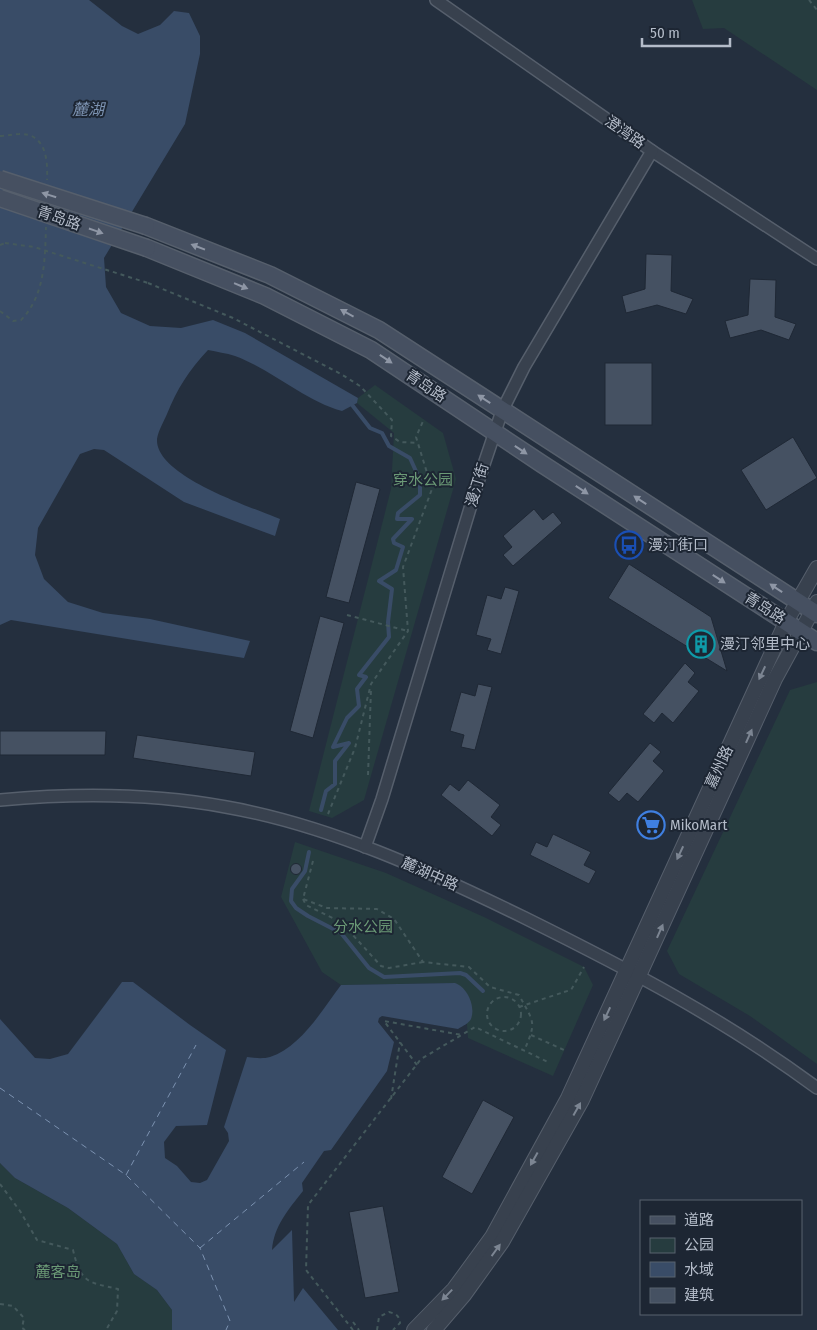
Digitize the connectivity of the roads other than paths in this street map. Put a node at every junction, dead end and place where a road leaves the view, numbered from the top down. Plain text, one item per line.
1 (436, 0) edge
2 (652, 151) junction
3 (0, 179) edge
4 (0, 198) edge
5 (817, 259) edge
6 (502, 411) junction
7 (494, 432) junction
8 (817, 568) edge
9 (796, 602) junction
10 (815, 609) edge
11 (786, 622) junction
12 (800, 631) junction
13 (817, 642) edge
14 (0, 800) edge
15 (365, 847) junction
16 (627, 969) junction
17 (640, 975) junction
18 (817, 1088) edge
19 (414, 1330) edge
20 (434, 1330) edge

1 - 2 street, 澄湾路
2 - 5 street, 澄湾路
2 - 6 street, 漫汀街
6 -> 3 main road, 青岛路, bridge
4 -> 7 main road, 青岛路, bridge
6 - 7 street, 漫汀街
9 -> 6 main road, 青岛路
7 -> 11 main road, 青岛路
7 - 15 street, 漫汀街
8 - 9 street, 嘉州路
9 - 10 main road, 青岛路
9 - 11 street, 嘉州路
10 - 12 street, 嘉州路
11 - 12 main road, 青岛路
11 -> 16 street, 嘉州路
12 - 13 main road, 青岛路
17 -> 12 street, 嘉州路
14 - 15 street, 麓湖中路
15 - 16 street, 麓湖中路
16 - 17 street, 麓湖中路
16 -> 19 street, 嘉州路
17 - 18 street, 麓湖中路
20 -> 17 street, 嘉州路

